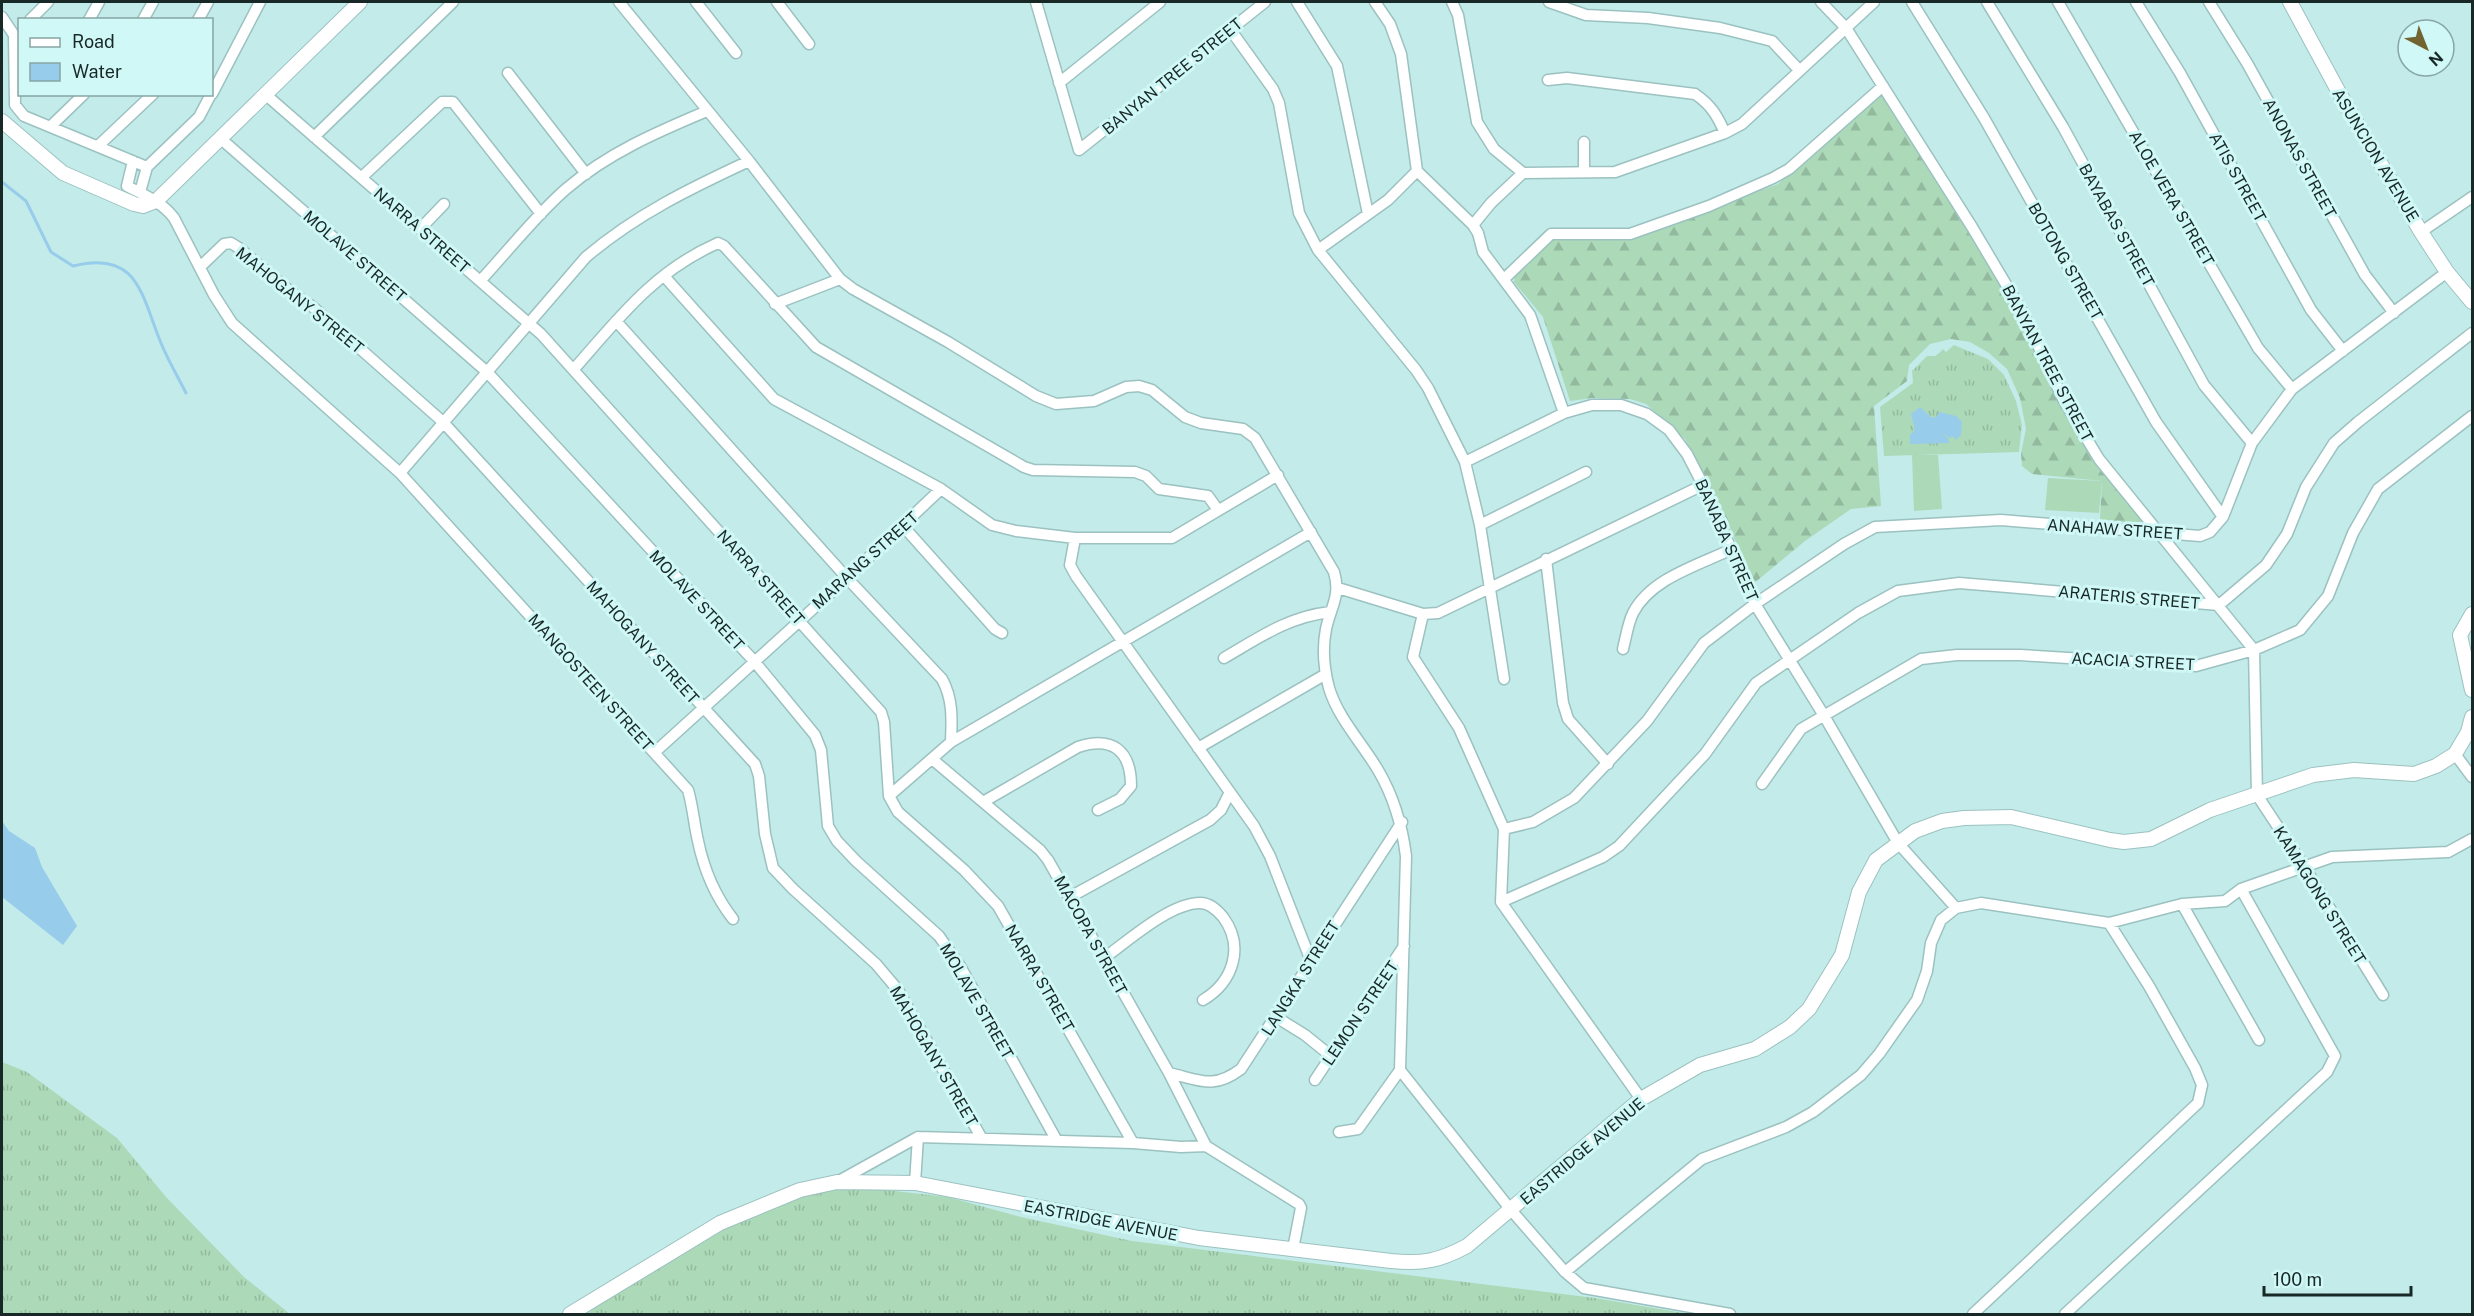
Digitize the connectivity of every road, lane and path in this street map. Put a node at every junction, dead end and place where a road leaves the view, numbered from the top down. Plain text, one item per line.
1 (48, 2) edge
2 (99, 2) edge
3 (153, 2) edge
4 (207, 2) edge
5 (260, 2) edge
6 (360, 2) edge
7 (453, 2) edge
8 (619, 2) edge
9 (696, 2) edge
10 (777, 2) edge
11 (1160, 2) edge
12 (1266, 2) edge
13 (1297, 2) edge
14 (1375, 2) edge
15 (1452, 2) edge
16 (1549, 2) edge
17 (1821, 2) edge
18 (1874, 2) edge
19 (1912, 2) edge
20 (1988, 2) edge
21 (2058, 2) edge
22 (2136, 2) edge
23 (2209, 2) edge
24 (2290, 2) edge
25 (1039, 3) edge
26 (2, 17) edge
27 (32, 18) edge
28 (89, 18) edge
29 (144, 18) edge
30 (199, 18) edge
31 (1846, 28) junction
32 (1230, 29) junction
33 (17, 32) edge
34 (809, 44) dead end
35 (736, 53) dead end
36 (1799, 70) junction
37 (508, 74) dead end
38 (1548, 80) dead end
39 (1059, 83) junction
40 (1883, 86) junction
41 (213, 90) edge
42 (17, 93) edge
43 (265, 94) junction
44 (82, 96) edge
45 (151, 96) edge
46 (210, 96) edge
47 (707, 111) junction
48 (2, 121) edge
49 (51, 126) junction
50 (1725, 133) junction
51 (314, 137) junction
52 (220, 138) junction
53 (1584, 142) dead end
54 (98, 146) junction
55 (133, 161) junction
56 (749, 161) junction
57 (147, 167) junction
58 (1417, 171) junction
59 (1584, 172) junction
60 (1523, 173) junction
61 (586, 174) junction
62 (362, 177) junction
63 (140, 192) junction
64 (2472, 197) edge
65 (156, 201) junction
66 (444, 204) dead end
67 (541, 214) junction
68 (1368, 214) junction
69 (1473, 225) junction
70 (421, 228) junction
71 (2421, 232) junction
72 (1318, 250) junction
73 (200, 267) junction
74 (2447, 273) junction
75 (664, 276) junction
76 (840, 279) junction
77 (1504, 279) junction
78 (481, 280) junction
79 (2472, 302) edge
80 (775, 304) junction
81 (2394, 313) junction
82 (616, 321) junction
83 (528, 323) junction
84 (2472, 333) edge
85 (2343, 351) junction
86 (574, 369) junction
87 (487, 372) junction
88 (2292, 389) junction
89 (1564, 413) junction
90 (2472, 416) edge
91 (444, 422) junction
92 (2252, 443) junction
93 (1465, 462) junction
94 (1586, 472) dead end
95 (400, 473) junction
96 (1278, 475) junction
97 (1703, 485) junction
98 (941, 489) junction
99 (1218, 510) junction
100 (2223, 517) junction
101 (1480, 525) junction
102 (903, 526) junction
103 (1311, 532) junction
104 (2159, 533) junction
105 (1075, 538) junction
106 (1732, 549) junction
107 (1546, 559) junction
108 (848, 579) junction
109 (1338, 588) junction
110 (1489, 589) junction
111 (1755, 604) junction
112 (2219, 604) junction
113 (1330, 612) junction
114 (2472, 614) edge
115 (1422, 615) junction
116 (800, 620) junction
117 (1002, 633) dead end
118 (1123, 642) junction
119 (1623, 649) dead end
120 (2254, 650) junction
121 (1224, 658) dead end
122 (1789, 660) junction
123 (754, 661) junction
124 (1326, 674) junction
125 (1504, 679) dead end
126 (2472, 690) edge
127 (704, 708) junction
128 (1823, 714) junction
129 (2472, 717) edge
130 (951, 742) junction
131 (1198, 748) junction
132 (655, 752) junction
133 (2455, 754) junction
134 (932, 759) junction
135 (1608, 764) junction
136 (2472, 777) edge
137 (1762, 784) dead end
138 (1230, 792) junction
139 (2257, 795) junction
140 (889, 796) junction
141 (983, 802) junction
142 (1098, 810) dead end
143 (1402, 822) junction
144 (1504, 829) junction
145 (2472, 839) edge
146 (1898, 843) junction
147 (2305, 868) junction
148 (2241, 889) junction
149 (1070, 897) junction
150 (1501, 902) junction
151 (2182, 903) junction
152 (1956, 908) junction
153 (733, 919) dead end
154 (2109, 922) junction
155 (1404, 946) junction
156 (1104, 958) junction
157 (1311, 961) junction
158 (2383, 995) dead end
159 (1203, 1000) dead end
160 (1276, 1017) junction
161 (2259, 1041) dead end
162 (1331, 1056) junction
163 (1400, 1070) junction
164 (1169, 1073) junction
165 (1316, 1080) dead end
166 (1641, 1099) junction
167 (1339, 1132) dead end
168 (918, 1137) junction
169 (981, 1137) junction
170 (1057, 1141) junction
171 (1133, 1143) junction
172 (1206, 1146) junction
173 (837, 1182) junction
174 (915, 1183) junction
175 (1511, 1210) junction
176 (1293, 1249) junction
177 (1565, 1272) junction
178 (570, 1314) edge
179 (1730, 1314) edge
180 (1973, 1314) edge
181 (2065, 1314) edge

1 - 27 street
2 - 28 street
3 - 29 street
4 - 30 street
5 - 41 street
6 - 43 street
7 - 51 street
8 - 47 street
9 - 35 street
10 - 34 street
11 - 39 street
12 - 32 street, BANYAN TREE STREET
13 - 68 street
14 - 58 street
15 - 60 street
16 - 36 street
17 - 31 street, BANYAN TREE STREET
18 - 31 street
19 - 100 street, BOTONG STREET
20 - 92 street, BAYABAS STREET
21 - 88 street, ALOE VERA STREET
22 - 85 street, ATIS STREET
23 - 81 street, ANONAS STREET
24 - 71 street, ASUNCION AVENUE
25 - 39 street
26 - 33 street
31 - 36 street
31 - 40 street, BANYAN TREE STREET
32 - 39 street, BANYAN TREE STREET
32 - 72 street
33 - 42 street
36 - 50 street
37 - 61 street
38 - 50 street
40 - 77 street
40 - 104 street, BANYAN TREE STREET
42 - 49 street
43 - 51 street, NARRA STREET
43 - 52 street
44 - 49 street
45 - 54 street
46 - 57 street
47 - 56 street
47 - 61 street
48 - 65 street
49 - 54 street
50 - 59 street
51 - 62 street, NARRA STREET
52 - 65 street
52 - 87 street, MOLAVE STREET
53 - 59 street
54 - 55 street
55 - 57 street
55 - 63 street
56 - 76 street
56 - 83 street
57 - 63 street
58 - 68 street
58 - 69 street
59 - 60 street
60 - 69 street
61 - 67 street
62 - 67 street
62 - 70 street, NARRA STREET
63 - 65 street, MANGOSTEEN STREET
64 - 71 street
65 - 73 street, MANGOSTEEN STREET
66 - 70 street
67 - 78 street
68 - 72 street
69 - 77 street
70 - 78 street, NARRA STREET
71 - 74 street, ASUNCION AVENUE
72 - 93 street
73 - 91 street, MAHOGANY STREET
73 - 95 street, MANGOSTEEN STREET
74 - 79 street, ASUNCION AVENUE
74 - 81 street, ANAHAW STREET
75 - 80 street
75 - 82 street
75 - 98 street
76 - 80 street
76 - 96 street
77 - 89 street
78 - 83 street, NARRA STREET
80 - 99 street
81 - 85 street, ANAHAW STREET
82 - 86 street
82 - 108 street
83 - 86 street, NARRA STREET
83 - 87 street
84 - 112 street, ARATERIS STREET
85 - 88 street, ANAHAW STREET
86 - 116 street, NARRA STREET
87 - 91 street
87 - 123 street, MOLAVE STREET
88 - 92 street, ANAHAW STREET
89 - 93 street, BANABA STREET
89 - 97 street, BANABA STREET
90 - 120 street, ACACIA STREET
91 - 95 street
91 - 127 street, MAHOGANY STREET
92 - 100 street, ANAHAW STREET
93 - 101 street
94 - 101 street
95 - 132 street, MANGOSTEEN STREET
96 - 99 street
96 - 103 street
97 - 106 street, BANABA STREET
97 - 107 street
98 - 102 street, MARANG STREET
98 - 105 street
99 - 105 street
100 - 104 street, ANAHAW STREET
101 - 110 street
102 - 108 street, MARANG STREET
102 - 117 street
103 - 109 street
103 - 118 street
104 - 111 street, ANAHAW STREET
104 - 112 street, BANYAN TREE STREET
105 - 118 street
106 - 111 street, BANABA STREET
106 - 119 street
107 - 110 street
107 - 135 street
108 - 116 street, MARANG STREET
108 - 130 street
109 - 113 street
109 - 115 street
110 - 115 street
110 - 125 street
111 - 122 street, BANABA STREET
111 - 135 street, ANAHAW STREET
112 - 120 street, BANYAN TREE STREET
112 - 122 street, ARATERIS STREET
113 - 121 street
113 - 124 street
114 - 126 street
115 - 144 street
116 - 123 street, MARANG STREET
116 - 140 street, NARRA STREET
118 - 130 street
118 - 131 street
120 - 128 street, ACACIA STREET
120 - 139 street
122 - 128 street, BANABA STREET
122 - 150 street, ARATERIS STREET
123 - 127 street, MARANG STREET
123 - 170 street, MOLAVE STREET
124 - 131 street
124 - 143 street
127 - 132 street, MARANG STREET
127 - 169 street, MAHOGANY STREET
128 - 137 street, ACACIA STREET
128 - 146 street, BANABA STREET
129 - 133 street
130 - 134 street
131 - 138 street
132 - 153 street, MANGOSTEEN STREET
133 - 136 street
133 - 139 street, EASTRIDGE AVENUE
134 - 140 street
134 - 141 street, MACOPA STREET
135 - 144 street, ANAHAW STREET
138 - 149 street
138 - 157 street
139 - 146 street, EASTRIDGE AVENUE
139 - 147 street, KAMAGONG STREET
140 - 171 street, NARRA STREET
141 - 142 street
141 - 149 street, MACOPA STREET
143 - 155 street
143 - 157 street, LANGKA STREET
144 - 150 street
145 - 147 street
146 - 152 street, BANABA STREET
146 - 166 street, EASTRIDGE AVENUE
147 - 148 street
147 - 158 street, KAMAGONG STREET
148 - 151 street
148 - 181 street
149 - 156 street, MACOPA STREET
150 - 166 street
151 - 154 street
151 - 161 street
152 - 154 street
152 - 177 street
154 - 180 street
155 - 162 street, LEMON STREET
155 - 163 street
156 - 159 street
156 - 164 street, MACOPA STREET
157 - 160 street, LANGKA STREET
160 - 162 street
160 - 164 street, LANGKA STREET
162 - 165 street, LEMON STREET
163 - 167 street
163 - 175 street
164 - 172 street, MACOPA STREET
166 - 175 street, EASTRIDGE AVENUE
168 - 169 street
168 - 173 street
168 - 174 street
169 - 170 street
170 - 171 street
171 - 172 street
172 - 176 street
173 - 174 street, EASTRIDGE AVENUE
173 - 178 street, EASTRIDGE AVENUE
174 - 176 street, EASTRIDGE AVENUE
175 - 176 street, EASTRIDGE AVENUE
175 - 177 street
177 - 179 street

